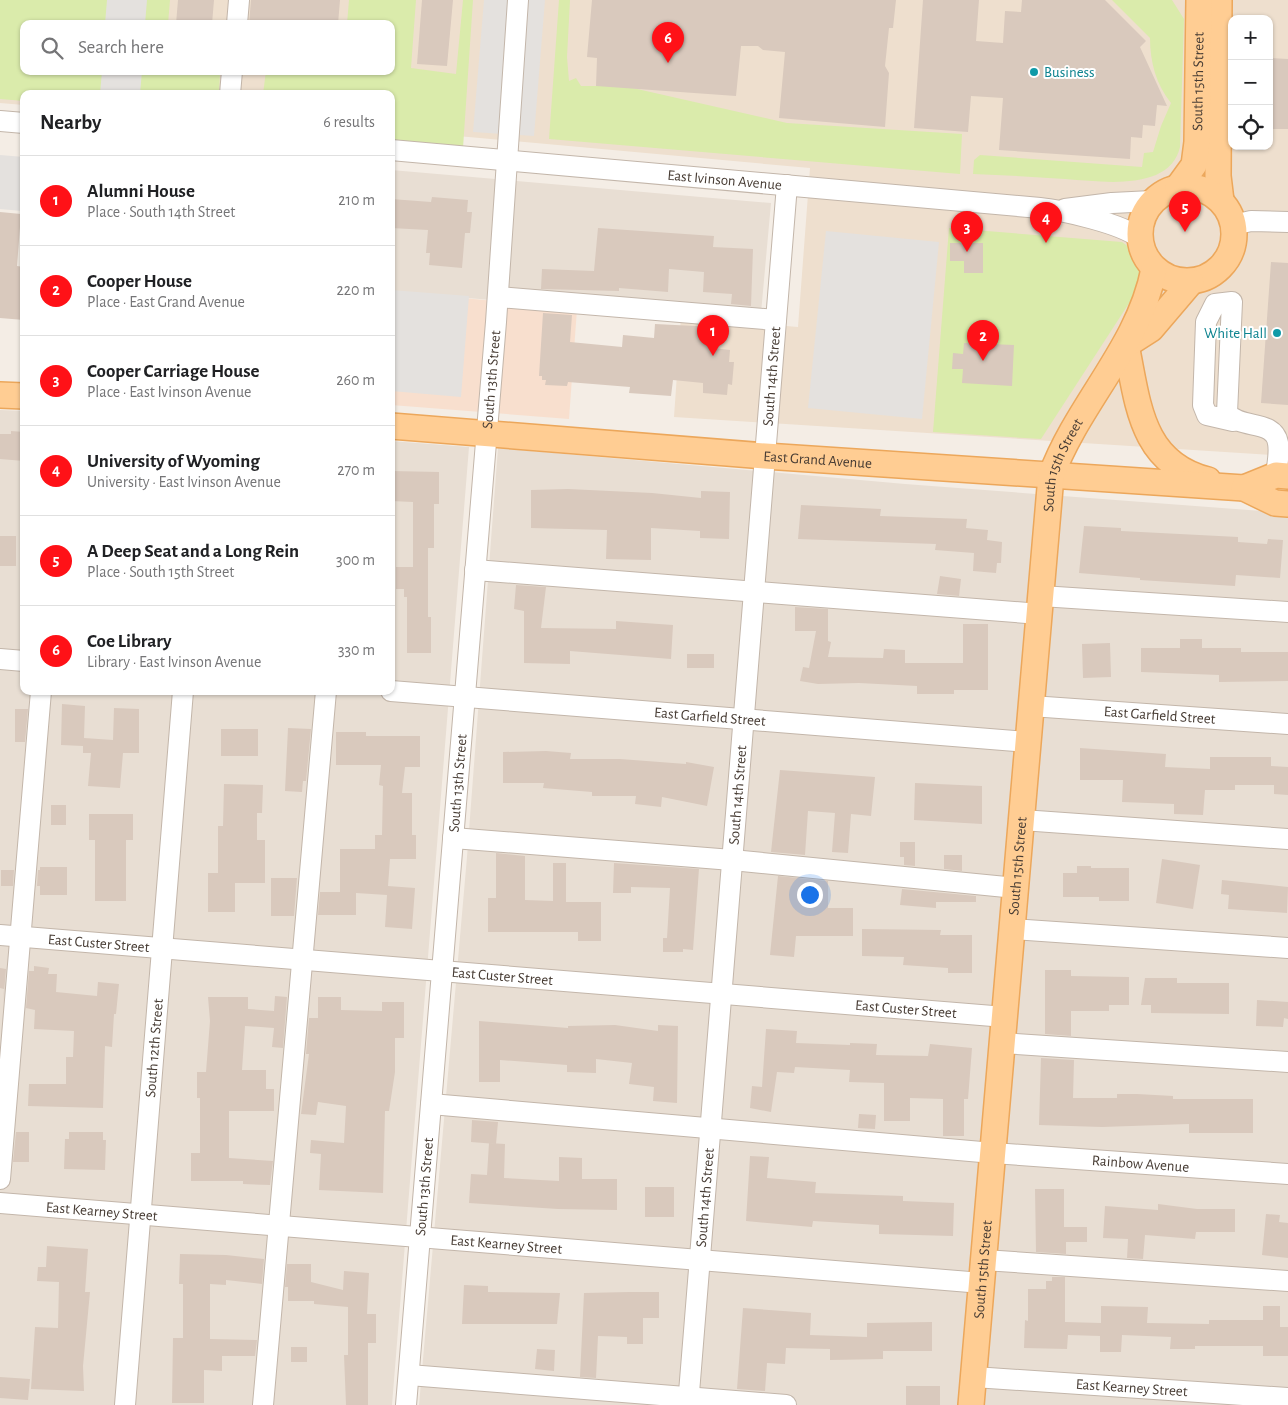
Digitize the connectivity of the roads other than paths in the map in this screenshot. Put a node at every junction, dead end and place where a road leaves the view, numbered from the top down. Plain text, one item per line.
1 (239, 0) edge
2 (518, 0) edge
3 (1199, 0) edge
4 (1219, 0) edge
5 (237, 20) edge
6 (232, 75) edge
7 (230, 90) edge
8 (0, 121) edge
9 (20, 123) edge
10 (395, 150) edge
11 (506, 161) junction
12 (787, 185) junction
13 (1178, 187) junction
14 (1152, 201) junction
15 (1221, 201) junction
16 (1058, 210) junction
17 (1288, 222) edge
18 (1234, 225) junction
19 (1139, 238) junction
20 (1154, 269) junction
21 (1191, 282) junction
22 (498, 297) junction
23 (776, 320) junction
24 (1126, 345) junction
25 (0, 394) edge
26 (20, 396) edge
27 (1234, 421) junction
28 (395, 426) edge
29 (487, 433) junction
30 (765, 456) junction
31 (1282, 475) edge
32 (1051, 476) junction
33 (1244, 488) junction
34 (1288, 504) edge
35 (475, 570) junction
36 (754, 591) junction
37 (1040, 605) junction
38 (1288, 612) edge
39 (0, 659) edge
40 (20, 661) edge
41 (395, 691) edge
42 (40, 695) edge
43 (183, 695) edge
44 (326, 695) edge
45 (465, 696) junction
46 (1031, 706) junction
47 (744, 719) junction
48 (1288, 724) edge
49 (1028, 742) junction
50 (1022, 820) junction
51 (454, 838) junction
52 (1288, 839) edge
53 (732, 860) junction
54 (1016, 888) junction
55 (1012, 929) junction
56 (0, 935) edge
57 (20, 937) junction
58 (162, 948) junction
59 (1288, 948) edge
60 (302, 960) junction
61 (442, 972) junction
62 (722, 994) junction
63 (1004, 1018) junction
64 (1002, 1043) junction
65 (1288, 1062) edge
66 (431, 1104) junction
67 (711, 1129) junction
68 (993, 1153) junction
69 (1288, 1174) edge
70 (0, 1179) edge
71 (0, 1203) edge
72 (140, 1214) junction
73 (280, 1226) junction
74 (420, 1237) junction
75 (700, 1260) junction
76 (983, 1272) junction
77 (1288, 1281) edge
78 (409, 1375) junction
79 (974, 1377) junction
80 (1288, 1398) edge
81 (689, 1401) edge
82 (125, 1405) edge
83 (263, 1405) edge
84 (406, 1405) edge
85 (786, 1405) edge
86 (971, 1405) edge

1 - 5 street
2 - 11 street, South 13th Street
3 - 13 main road, South 15th Street
4 - 15 main road, South 15th Street
6 - 7 street
8 - 9 street
10 - 11 street, East Ivinson Avenue
11 - 12 street, East Ivinson Avenue
11 - 22 street, South 13th Street
12 - 16 street, East Ivinson Avenue
12 - 23 street, South 14th Street
13 - 14 main road, South 15th Street
13 - 15 main road
14 - 16 street, East Ivinson Avenue
14 - 19 main road
15 - 18 main road, South 15th Street
16 - 19 street, East Ivinson Avenue
17 - 18 street
18 - 21 main road, South 15th Street
19 - 20 main road
20 - 21 main road
20 - 24 main road, South 15th Street
21 - 24 main road, South 15th Street
22 - 23 street
22 - 29 street, South 13th Street
23 - 30 street, South 14th Street
24 - 32 main road, South 15th Street
24 - 33 main road
25 - 26 main road
27 - 27 street
27 - 31 street
28 - 29 main road, East Grand Avenue
29 - 30 main road, East Grand Avenue
29 - 35 street, South 13th Street
30 - 32 main road, East Grand Avenue
30 - 36 street, South 14th Street
31 - 33 main road, East Grand Avenue
32 - 33 main road, East Grand Avenue
32 - 37 main road, South 15th Street
33 - 34 main road, East Grand Avenue
35 - 36 street
35 - 45 street, South 13th Street
36 - 37 street
36 - 47 street, South 14th Street
37 - 38 street
37 - 46 main road, South 15th Street
39 - 40 street
41 - 45 street, East Garfield Street
42 - 57 street
43 - 58 street, South 12th Street
44 - 60 street
45 - 47 street, East Garfield Street
45 - 51 street, South 13th Street
46 - 48 street, East Garfield Street
46 - 49 main road, South 15th Street
47 - 49 street, East Garfield Street
47 - 53 street, South 14th Street
49 - 50 main road, South 15th Street
50 - 52 street
50 - 54 main road, South 15th Street
51 - 53 street
51 - 61 street, South 13th Street
53 - 54 street
53 - 62 street, South 14th Street
54 - 55 main road, South 15th Street
55 - 59 street
55 - 63 main road, South 15th Street
56 - 57 street, East Custer Street
57 - 58 street, East Custer Street
57 - 70 street
58 - 60 street, East Custer Street
58 - 72 street, South 12th Street
60 - 61 street, East Custer Street
60 - 73 street
61 - 62 street, East Custer Street
61 - 66 street, South 13th Street
62 - 63 street, East Custer Street
62 - 67 street, South 14th Street
63 - 64 main road, South 15th Street
64 - 65 street
64 - 68 main road, South 15th Street
66 - 67 street, Rainbow Avenue
66 - 74 street, South 13th Street
67 - 68 street, Rainbow Avenue
67 - 75 street, South 14th Street
68 - 69 street, Rainbow Avenue
68 - 76 main road, South 15th Street
71 - 72 street, East Kearney Street
72 - 73 street, East Kearney Street
72 - 82 street, South 12th Street
73 - 74 street, East Kearney Street
73 - 83 street
74 - 75 street, East Kearney Street
74 - 78 street, South 13th Street
75 - 76 street, East Kearney Street
75 - 81 street, South 14th Street
76 - 77 street, East Kearney Street
76 - 79 main road, South 15th Street
78 - 81 street
78 - 84 street, South 13th Street
79 - 80 street, East Kearney Street
79 - 86 main road, South 15th Street
81 - 85 street

